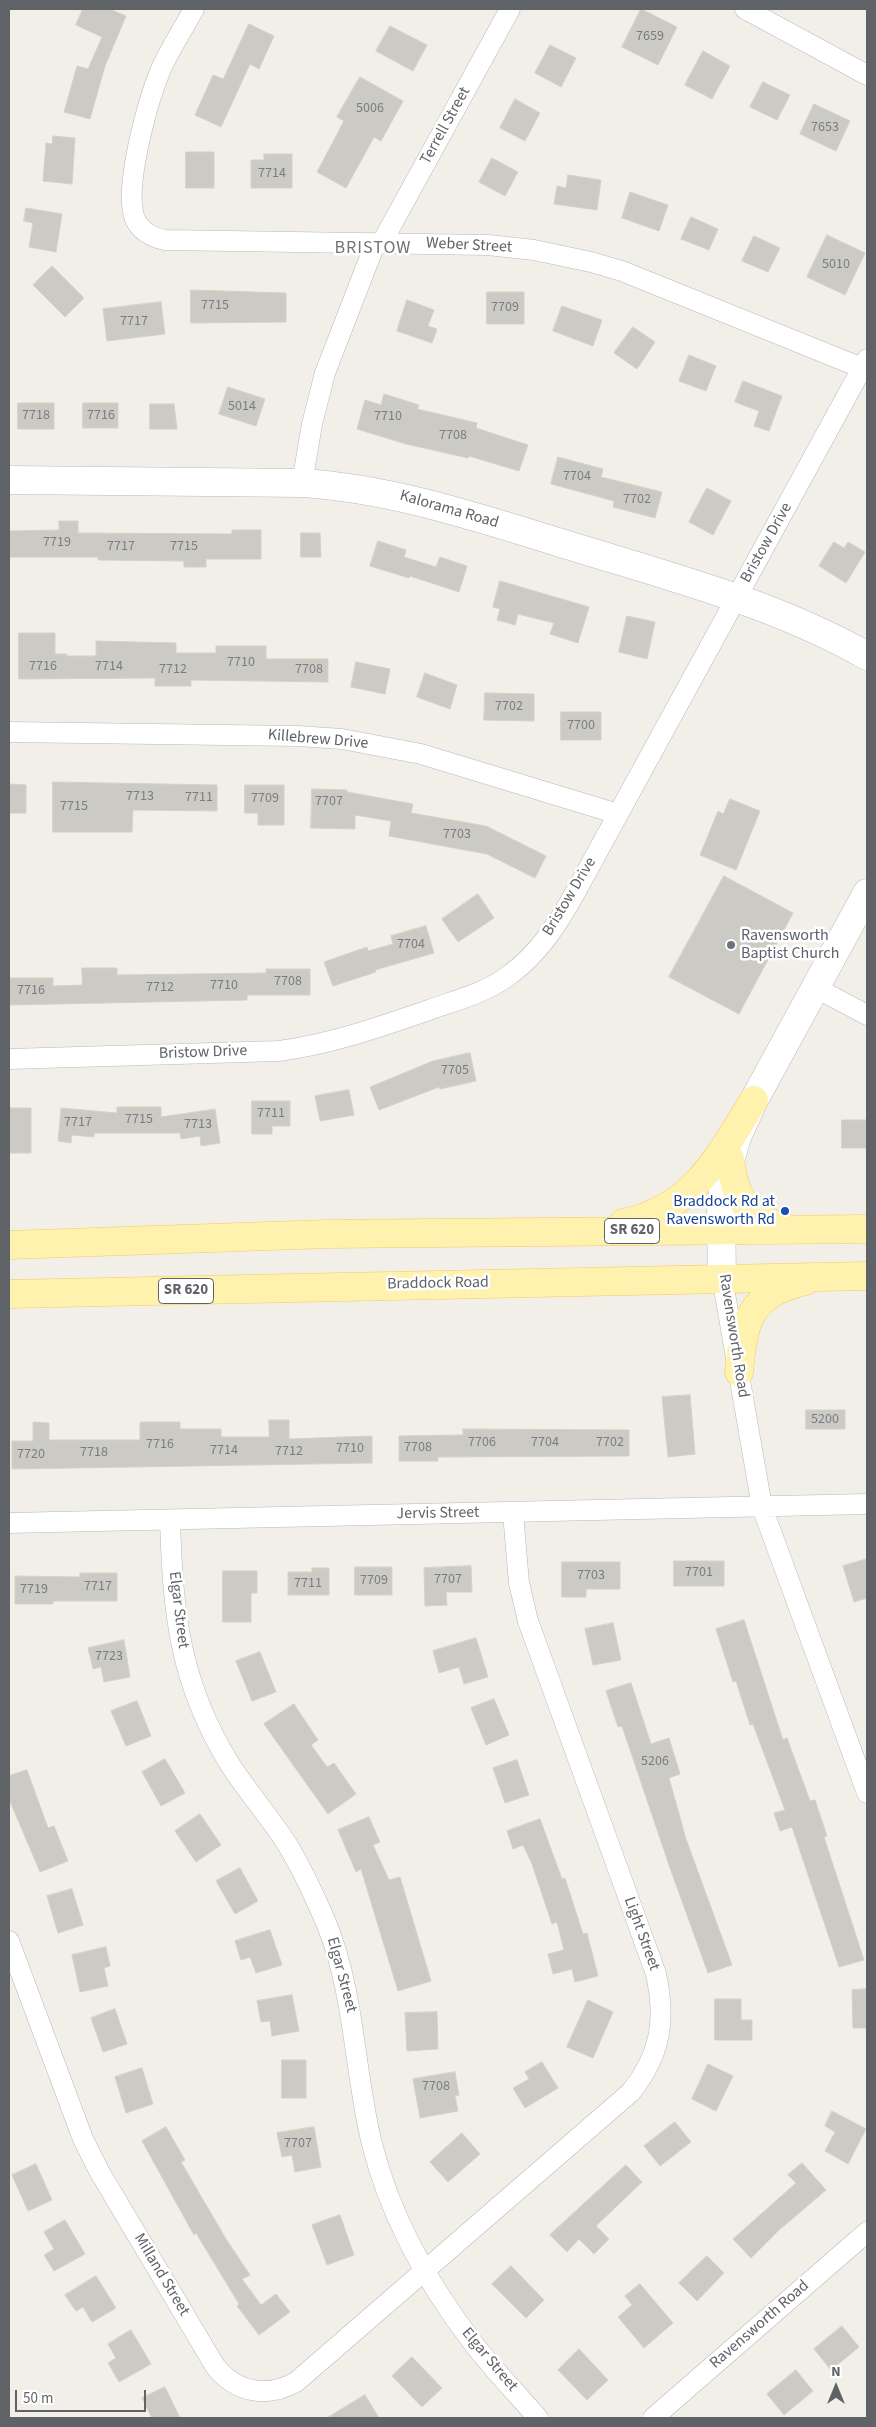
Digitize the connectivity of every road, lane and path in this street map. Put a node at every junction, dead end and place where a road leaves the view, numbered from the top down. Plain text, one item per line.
1 (194, 9) edge
2 (510, 9) edge
3 (745, 9) edge
4 (867, 75) edge
5 (378, 244) junction
6 (865, 363) edge
7 (9, 480) edge
8 (302, 483) junction
9 (737, 597) junction
10 (867, 656) edge
11 (9, 732) edge
12 (618, 814) junction
13 (867, 893) edge
14 (816, 988) junction
15 (867, 1015) edge
16 (9, 1059) edge
17 (754, 1100) junction
18 (730, 1159) junction
19 (721, 1230) junction
20 (795, 1230) junction
21 (867, 1230) edge
22 (542, 1232) junction
23 (9, 1245) edge
24 (826, 1276) junction
25 (867, 1276) edge
26 (722, 1277) junction
27 (9, 1294) edge
28 (739, 1372) junction
29 (867, 1504) edge
30 (762, 1507) junction
31 (513, 1513) junction
32 (170, 1520) junction
33 (9, 1523) edge
34 (867, 1793) edge
35 (9, 1941) edge
36 (867, 2232) edge
37 (425, 2272) junction
38 (538, 2418) edge
39 (653, 2418) edge

1 - 5 street, Weber Street
2 - 5 street, Terrell Street
3 - 4 street
5 - 6 street, Weber Street
5 - 8 street, Terrell Street
6 - 9 street, Bristow Drive
7 - 8 street, Kalorama Road
8 - 9 street, Kalorama Road
9 - 10 street, Kalorama Road
9 - 12 street, Bristow Drive
11 - 12 street, Killebrew Drive
12 - 16 street, Bristow Drive
13 - 14 street, Ravensworth Road
14 - 15 street
14 - 17 street, Ravensworth Road
17 - 18 street, Ravensworth Road
17 - 22 main road
18 - 19 street, Ravensworth Road
18 - 20 main road
19 - 20 main road, SR 620
19 - 22 main road, SR 620
19 - 26 street, Ravensworth Road
20 - 21 main road, SR 620
22 - 23 main road, SR 620
24 - 25 main road, Braddock Road / SR 620
24 - 26 main road, Braddock Road / SR 620
24 - 28 main road
26 - 27 main road, Braddock Road / SR 620
26 - 28 street, Ravensworth Road
28 - 30 street, Ravensworth Road
29 - 30 street, Jervis Street
30 - 31 street, Jervis Street
30 - 34 street, Ravensworth Road
31 - 32 street, Jervis Street
31 - 37 street, Light Street
32 - 33 street, Jervis Street
32 - 37 street, Elgar Street
35 - 37 street, Milland Street
36 - 39 street, Ravensworth Road
37 - 38 street, Elgar Street

